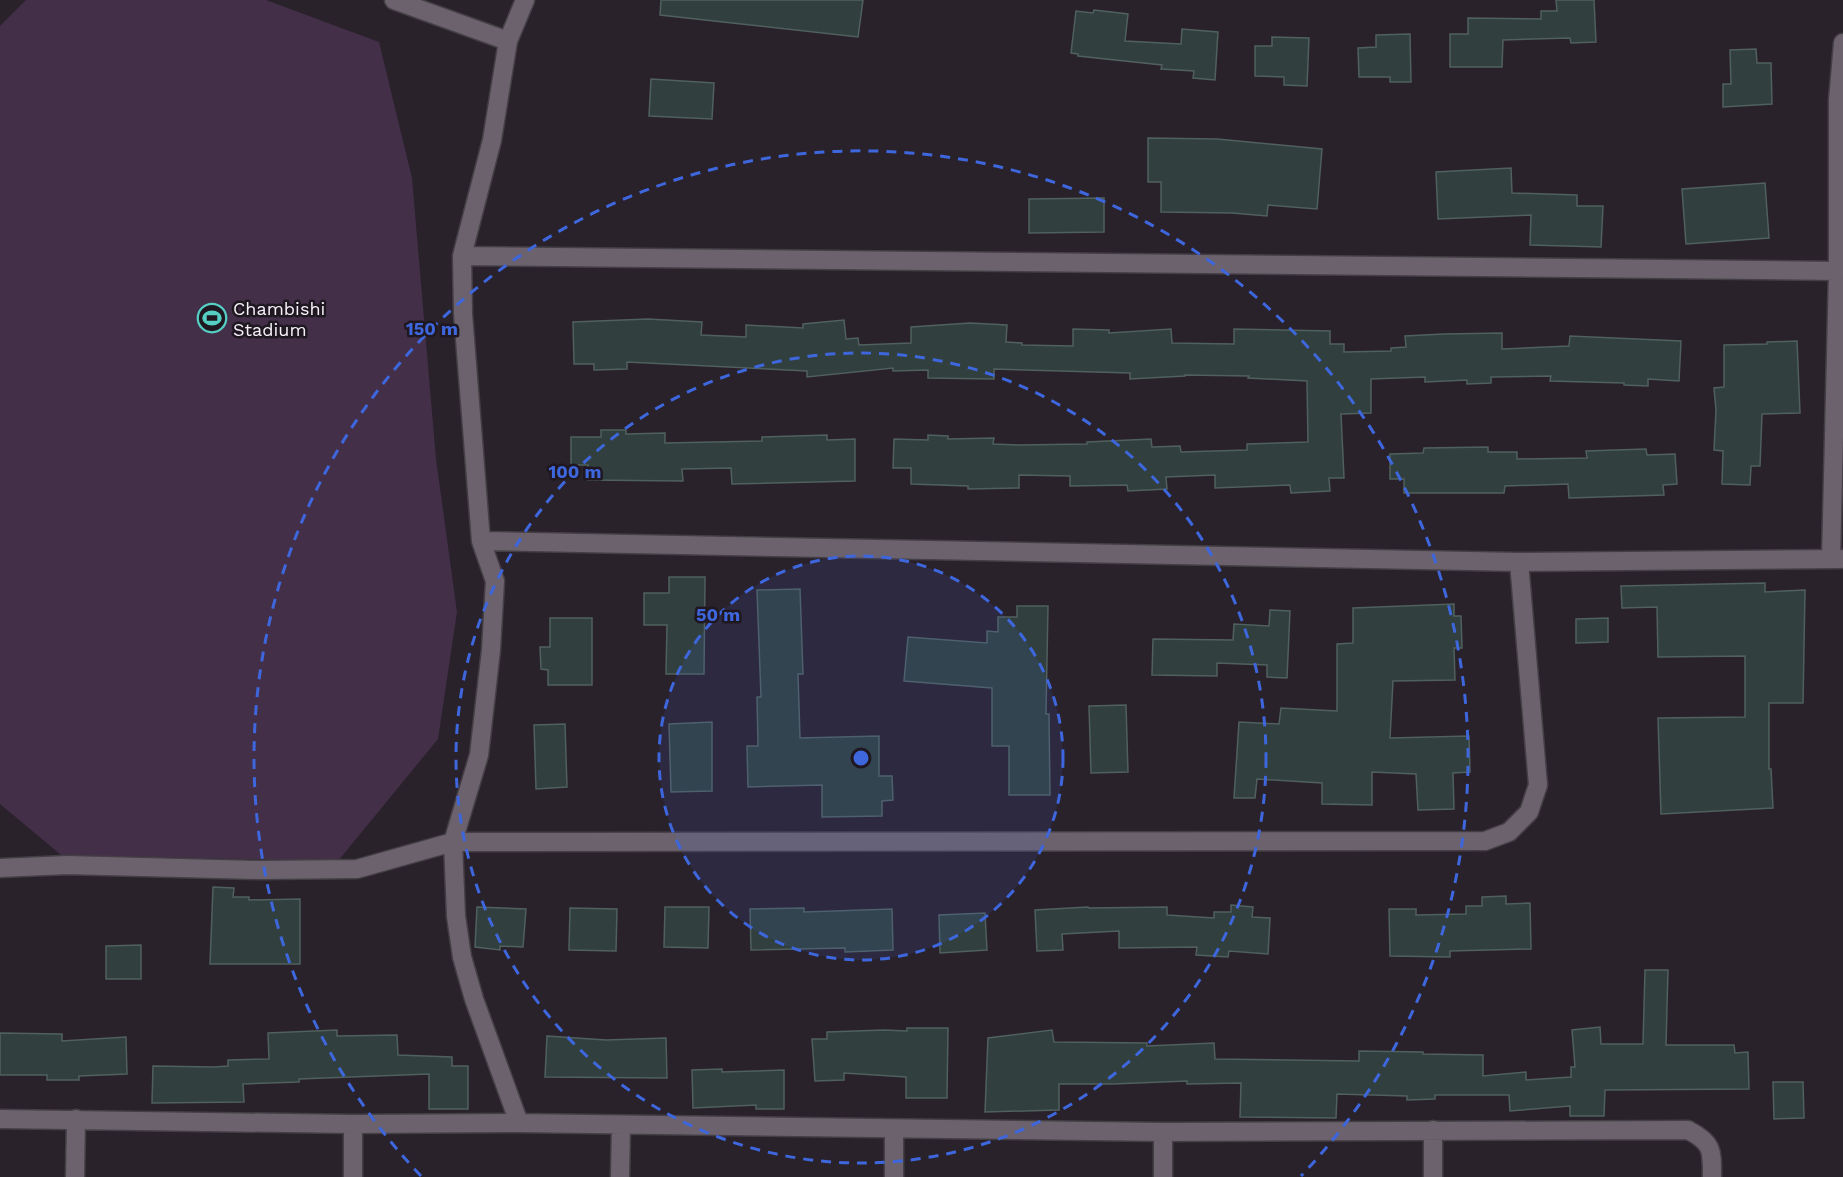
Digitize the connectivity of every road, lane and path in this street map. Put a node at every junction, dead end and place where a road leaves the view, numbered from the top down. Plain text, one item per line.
1 (394, 0) edge
2 (525, 0) edge
3 (507, 41) junction
4 (1843, 43) edge
5 (462, 256) junction
6 (1838, 271) junction
7 (481, 540) junction
8 (1837, 559) edge
9 (1519, 562) junction
10 (453, 842) junction
11 (0, 868) edge
12 (0, 1119) edge
13 (76, 1119) junction
14 (519, 1123) junction
15 (353, 1124) junction
16 (621, 1126) junction
17 (894, 1129) junction
18 (1434, 1130) junction
19 (1163, 1132) junction
20 (75, 1177) edge
21 (353, 1177) edge
22 (621, 1177) edge
23 (894, 1177) edge
24 (1163, 1177) edge
25 (1433, 1177) edge
26 (1712, 1177) edge

1 - 3 street
2 - 3 street
3 - 5 street
4 - 6 street
5 - 6 street
5 - 7 street
6 - 8 street
7 - 9 street
7 - 10 street
8 - 9 street
9 - 10 street
10 - 11 street
10 - 14 street
12 - 13 street
13 - 15 street
13 - 20 street
14 - 15 street
14 - 16 street
15 - 21 street
16 - 17 street
16 - 22 street
17 - 19 street
17 - 23 street
18 - 19 street
18 - 25 street
18 - 26 street
19 - 24 street

